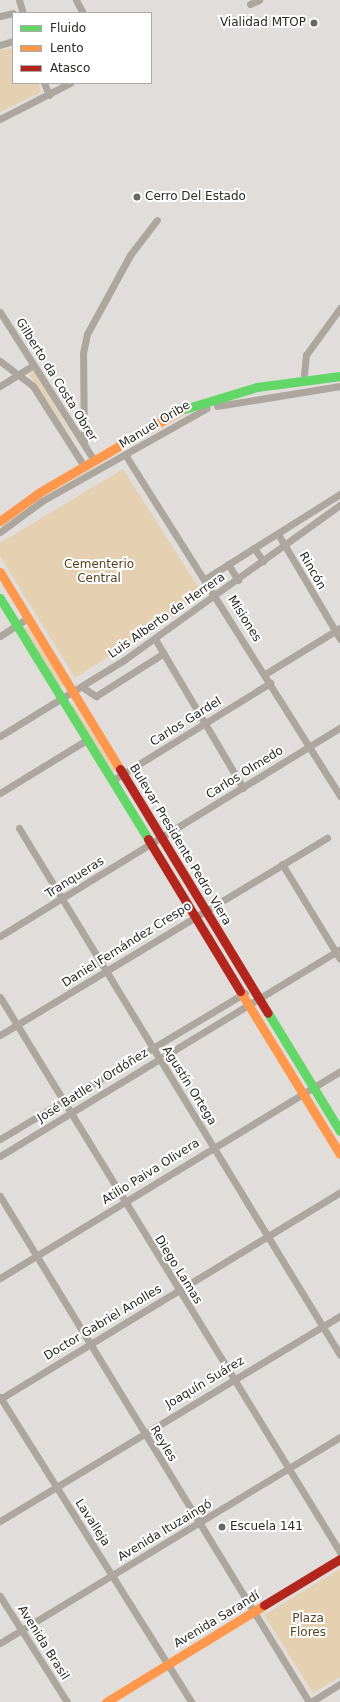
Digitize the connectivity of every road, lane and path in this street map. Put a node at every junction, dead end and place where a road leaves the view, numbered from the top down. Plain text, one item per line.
1 (19, 0) edge
2 (76, 0) edge
3 (259, 0) edge
4 (250, 4) dead end
5 (18, 12) edge
6 (82, 12) edge
7 (12, 14) edge
8 (0, 16) edge
9 (12, 41) edge
10 (0, 45) edge
11 (44, 84) edge
12 (68, 84) edge
13 (49, 94) junction
14 (0, 119) edge
15 (157, 220) dead end
16 (340, 308) edge
17 (0, 312) edge
18 (0, 361) edge
19 (33, 364) junction
20 (340, 368) edge
21 (20, 374) junction
22 (304, 374) junction
23 (340, 376) edge
24 (0, 386) edge
25 (340, 386) edge
26 (200, 402) junction
27 (219, 405) junction
28 (84, 444) junction
29 (91, 456) junction
30 (126, 456) junction
31 (82, 462) junction
32 (340, 494) edge
33 (340, 505) edge
34 (0, 509) edge
35 (0, 521) edge
36 (0, 532) edge
37 (278, 534) junction
38 (285, 545) junction
39 (254, 548) junction
40 (263, 561) junction
41 (228, 564) junction
42 (0, 572) edge
43 (205, 578) junction
44 (238, 580) junction
45 (216, 595) junction
46 (0, 598) edge
47 (28, 618) junction
48 (17, 625) junction
49 (337, 630) edge
50 (0, 636) edge
51 (155, 639) junction
52 (340, 640) edge
53 (164, 652) junction
54 (265, 674) junction
55 (270, 683) junction
56 (82, 687) junction
57 (73, 693) junction
58 (62, 698) junction
59 (205, 722) junction
60 (340, 728) edge
61 (0, 736) edge
62 (88, 739) junction
63 (309, 746) junction
64 (123, 774) junction
65 (113, 780) junction
66 (243, 788) junction
67 (0, 793) edge
68 (340, 796) edge
69 (19, 828) dead end
70 (162, 838) junction
71 (327, 838) dead end
72 (151, 844) junction
73 (282, 864) junction
74 (62, 899) junction
75 (205, 909) junction
76 (195, 915) junction
77 (0, 936) edge
78 (338, 950) edge
79 (340, 959) edge
80 (106, 973) junction
81 (242, 993) junction
82 (0, 997) edge
83 (259, 998) junction
84 (249, 1005) junction
85 (17, 1024) junction
86 (0, 1034) edge
87 (152, 1047) junction
88 (159, 1058) junction
89 (340, 1071) edge
90 (314, 1087) junction
91 (303, 1094) junction
92 (63, 1100) junction
93 (70, 1112) junction
94 (340, 1131) edge
95 (0, 1139) edge
96 (213, 1147) junction
97 (340, 1154) edge
98 (0, 1156) edge
99 (340, 1192) edge
100 (0, 1196) edge
101 (124, 1202) junction
102 (267, 1236) junction
103 (36, 1256) junction
104 (0, 1278) edge
105 (178, 1290) junction
106 (340, 1316) edge
107 (323, 1327) junction
108 (89, 1344) junction
109 (340, 1355) edge
110 (234, 1378) junction
111 (0, 1398) edge
112 (144, 1433) junction
113 (340, 1438) edge
114 (289, 1468) junction
115 (55, 1487) junction
116 (0, 1521) edge
117 (199, 1525) junction
118 (340, 1552) edge
119 (340, 1559) edge
120 (112, 1575) junction
121 (0, 1596) edge
122 (255, 1611) junction
123 (21, 1630) junction
124 (0, 1643) edge
125 (168, 1664) junction
126 (340, 1684) edge
127 (67, 1702) edge
128 (106, 1702) edge
129 (191, 1702) edge
130 (310, 1702) edge

1 - 5 street
2 - 6 street
3 - 4 street
7 - 8 street
9 - 10 street
11 - 13 street
12 - 13 street
13 - 14 street
15 - 28 street
16 - 22 street
17 - 19 street, Gilberto da Costa Obrer
18 - 21 street
19 - 21 street
19 - 28 street, Gilberto da Costa Obrer
20 - 22 main road, Manuel Oribe
21 - 24 street
21 - 31 street
22 - 29 main road, Manuel Oribe
23 - 26 main road, Manuel Oribe
25 - 27 street, Manuel Oribe
26 - 27 street
26 - 29 main road, Manuel Oribe
27 - 30 street, Manuel Oribe
28 - 29 street, Gilberto da Costa Obrer
29 - 31 main road, Manuel Oribe
30 - 36 street, Manuel Oribe
30 - 43 street, Misiones
31 - 34 main road, Manuel Oribe
31 - 35 main road, Manuel Oribe
32 - 37 street
33 - 38 street, Luis Alberto de Herrera
37 - 38 street, Rincón
37 - 39 street
38 - 40 street, Luis Alberto de Herrera
38 - 49 street, Rincón
39 - 40 street
39 - 41 street
40 - 44 street, Luis Alberto de Herrera
41 - 43 street
41 - 44 street
42 - 47 main road, Bulevar Presidente Pedro Viera
43 - 45 street, Misiones
44 - 45 street, Luis Alberto de Herrera
45 - 51 street, Luis Alberto de Herrera
45 - 54 street, Misiones
46 - 48 main road, Bulevar Presidente Pedro Viera
47 - 48 street
47 - 57 main road, Bulevar Presidente Pedro Viera
48 - 50 street
48 - 58 main road, Bulevar Presidente Pedro Viera
49 - 52 street, Rincón
49 - 54 street
51 - 53 street
51 - 56 street, Luis Alberto de Herrera
53 - 56 street
53 - 59 street
54 - 55 street, Misiones
55 - 59 street, Carlos Gardel
55 - 63 street, Misiones
56 - 57 street, Luis Alberto de Herrera
57 - 58 street, Luis Alberto de Herrera
57 - 64 main road, Bulevar Presidente Pedro Viera
58 - 61 street, Luis Alberto de Herrera
58 - 62 main road, Bulevar Presidente Pedro Viera
59 - 64 street, Carlos Gardel
59 - 66 street
60 - 63 street, Carlos Olmedo
62 - 65 main road, Bulevar Presidente Pedro Viera
62 - 67 street
63 - 66 street, Carlos Olmedo
63 - 68 street, Misiones
64 - 65 street, Carlos Gardel
64 - 70 main road, Bulevar Presidente Pedro Viera
65 - 72 main road, Bulevar Presidente Pedro Viera
66 - 70 street, Carlos Olmedo
69 - 74 street, Agustín Ortega
70 - 72 street, Tranqueras
70 - 75 main road, Bulevar Presidente Pedro Viera
71 - 73 street, Daniel Fernández Crespo
72 - 74 street, Tranqueras
72 - 76 main road, Bulevar Presidente Pedro Viera
73 - 75 street, Daniel Fernández Crespo
73 - 78 street
74 - 77 street, Tranqueras
74 - 80 street, Agustín Ortega
75 - 76 street, Daniel Fernández Crespo
75 - 83 main road, Bulevar Presidente Pedro Viera
76 - 80 street, Daniel Fernández Crespo
76 - 81 main road, Bulevar Presidente Pedro Viera
78 - 79 street
78 - 83 street, José Batlle y Ordóñez
80 - 85 street, Daniel Fernández Crespo
80 - 87 street, Agustín Ortega
81 - 83 street
81 - 84 main road, Bulevar Presidente Pedro Viera
81 - 87 street, José Batlle y Ordóñez
82 - 85 street, Diego Lamas
83 - 84 street, José Batlle y Ordóñez
83 - 90 main road, Bulevar Presidente Pedro Viera
84 - 88 street, José Batlle y Ordóñez
84 - 91 main road, Bulevar Presidente Pedro Viera
85 - 86 street, Daniel Fernández Crespo
85 - 92 street, Diego Lamas
87 - 88 street, Agustín Ortega
87 - 92 street, José Batlle y Ordóñez
88 - 93 street, José Batlle y Ordóñez
88 - 96 street, Agustín Ortega
89 - 90 street, Atilio Paiva Olivera
90 - 91 street, Atilio Paiva Olivera
90 - 94 main road, Bulevar Presidente Pedro Viera
91 - 96 street, Atilio Paiva Olivera
91 - 97 main road, Bulevar Presidente Pedro Viera
92 - 93 street, Diego Lamas
92 - 95 street, José Batlle y Ordóñez
93 - 98 street, José Batlle y Ordóñez
93 - 101 street, Diego Lamas
96 - 101 street, Atilio Paiva Olivera
96 - 102 street, Agustín Ortega
99 - 102 street, Doctor Gabriel Anolles
100 - 103 street, Reyles
101 - 103 street, Atilio Paiva Olivera
101 - 105 street, Diego Lamas
102 - 105 street, Doctor Gabriel Anolles
102 - 107 street, Agustín Ortega
103 - 104 street, Atilio Paiva Olivera
103 - 108 street, Reyles
105 - 108 street, Doctor Gabriel Anolles
105 - 110 street, Diego Lamas
106 - 107 street, Joaquín Suárez
107 - 109 street, Agustín Ortega
107 - 110 street, Joaquín Suárez
108 - 111 street, Doctor Gabriel Anolles
108 - 112 street, Reyles
110 - 112 street, Joaquín Suárez
110 - 114 street, Diego Lamas
111 - 115 street, Lavalleja
112 - 115 street, Joaquín Suárez
112 - 117 street, Reyles
113 - 114 street, Avenida Ituzaingó
114 - 117 street, Avenida Ituzaingó
114 - 118 street, Diego Lamas
115 - 116 street, Joaquín Suárez
115 - 120 street, Lavalleja
117 - 120 street, Avenida Ituzaingó
117 - 122 street, Reyles
119 - 122 main road, Avenida Sarandí
120 - 123 street, Avenida Ituzaingó
120 - 125 street, Lavalleja
121 - 123 street, Avenida Brasil
122 - 125 main road, Avenida Sarandí
122 - 130 street, Reyles
123 - 124 street, Avenida Ituzaingó
123 - 127 street, Avenida Brasil
125 - 128 main road, Avenida Sarandí
125 - 129 street, Lavalleja
126 - 130 street

